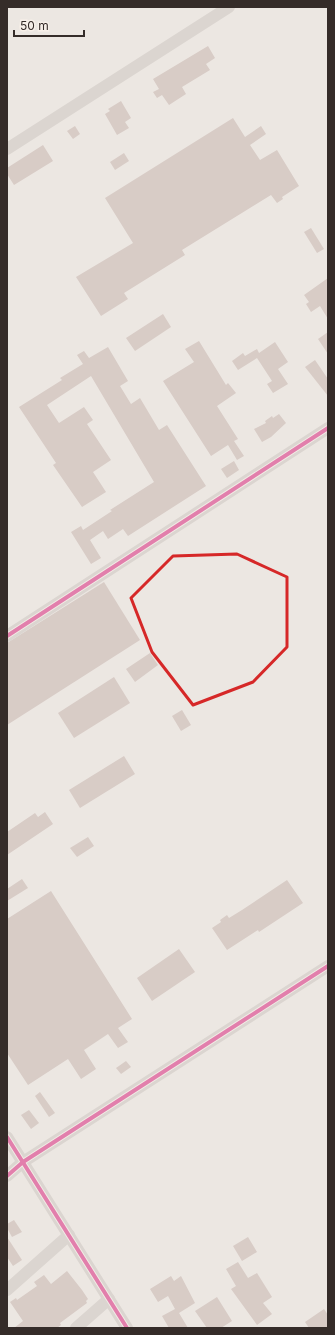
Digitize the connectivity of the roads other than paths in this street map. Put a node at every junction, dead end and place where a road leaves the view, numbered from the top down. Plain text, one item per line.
1 (229, 7) edge
2 (7, 149) edge
3 (328, 428) edge
4 (7, 636) edge
5 (328, 966) edge
6 (7, 1137) edge
7 (23, 1162) junction
8 (7, 1176) edge
9 (69, 1235) junction
10 (7, 1290) edge
11 (109, 1299) junction
12 (76, 1328) edge
13 (128, 1328) edge

1 - 2 street
3 - 4 street
5 - 7 street
6 - 7 street
7 - 8 street
7 - 9 street
9 - 10 street
9 - 11 street
11 - 12 street
11 - 13 street

